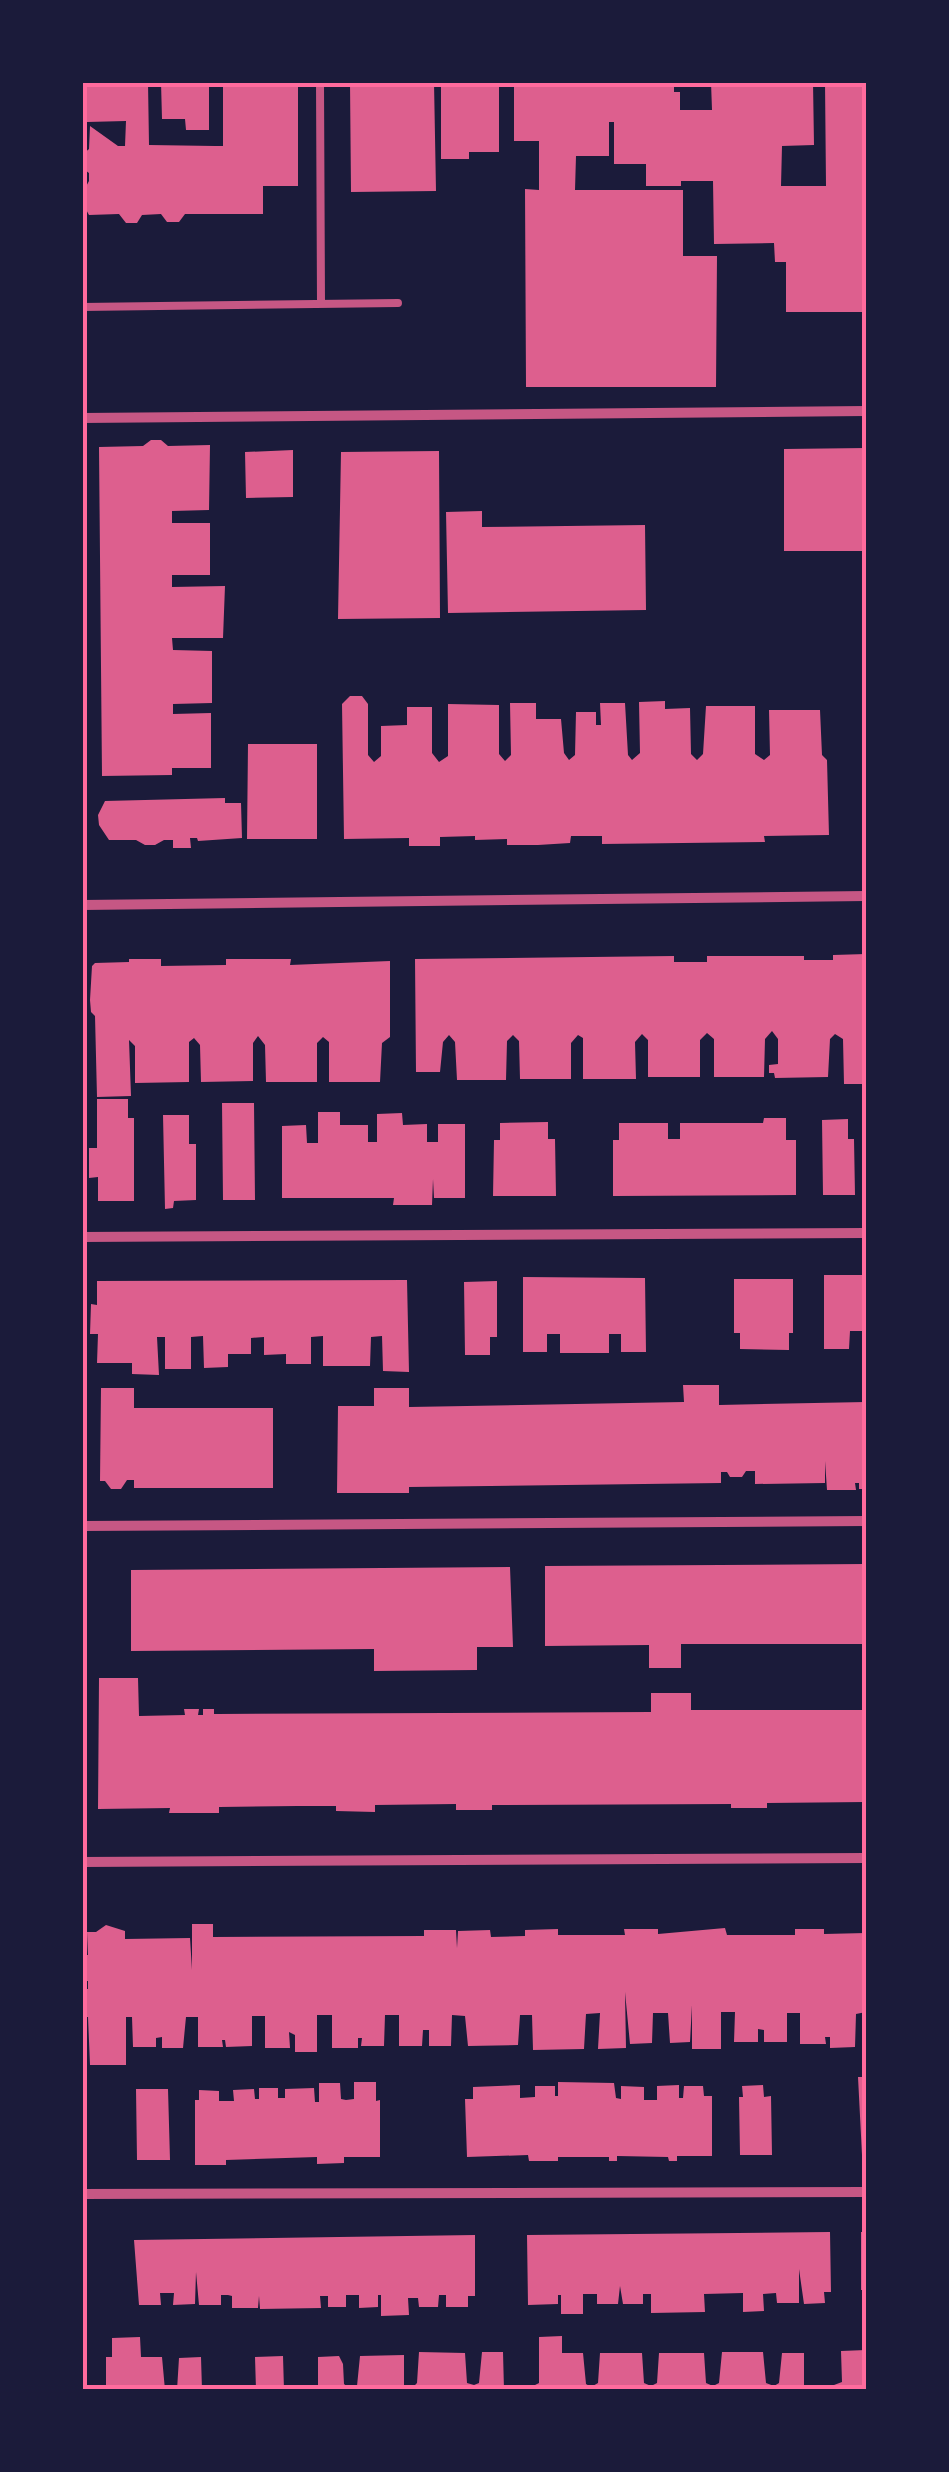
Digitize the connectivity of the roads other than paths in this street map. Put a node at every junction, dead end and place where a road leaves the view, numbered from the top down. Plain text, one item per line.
1 (320, 82) edge
2 (398, 303) dead end
3 (320, 304) junction
4 (82, 306) edge
5 (866, 411) edge
6 (82, 418) edge
7 (866, 896) edge
8 (82, 905) edge
9 (866, 1233) edge
10 (82, 1237) edge
11 (866, 1522) edge
12 (82, 1526) edge
13 (866, 1858) edge
14 (82, 1862) edge
15 (866, 2192) edge
16 (82, 2194) edge

1 - 3 lane
2 - 3 lane
3 - 4 lane
5 - 6 street
7 - 8 street
9 - 10 street
11 - 12 street
13 - 14 street
15 - 16 street

